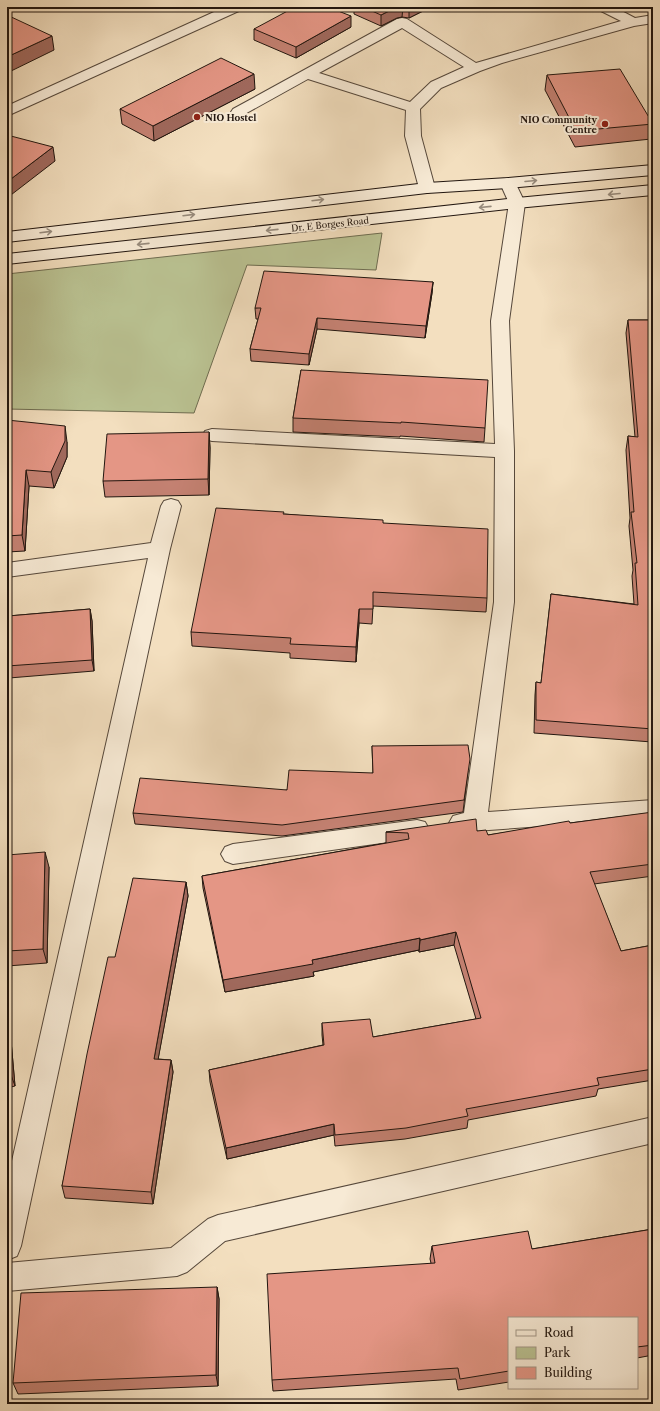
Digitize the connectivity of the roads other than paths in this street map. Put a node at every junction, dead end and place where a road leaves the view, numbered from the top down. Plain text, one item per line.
1 (236, 7) edge
2 (604, 7) edge
3 (653, 19) edge
4 (633, 22) junction
5 (475, 68) junction
6 (307, 74) junction
7 (413, 108) junction
8 (7, 112) edge
9 (238, 112) dead end
10 (653, 170) edge
11 (508, 183) junction
12 (427, 188) junction
13 (653, 190) edge
14 (517, 203) junction
15 (7, 237) edge
16 (7, 259) edge
17 (212, 435) dead end
18 (505, 451) junction
19 (171, 506) dead end
20 (160, 549) junction
21 (7, 570) edge
22 (653, 809) edge
23 (475, 821) junction
24 (233, 854) dead end
25 (653, 1130) edge
26 (7, 1246) edge
27 (7, 1278) edge

1 - 8 street
2 - 4 street
3 - 4 street
4 - 5 street
5 - 6 street
5 - 7 street
6 - 7 street
6 - 9 street
7 - 12 street
11 -> 10 street
11 - 12 street
11 - 14 street
15 -> 12 street
13 -> 14 street, Dr. E Borges Road
14 -> 16 street, Dr. E Borges Road
14 - 18 street
17 - 18 street
18 - 23 street
19 - 20 street
20 - 21 street
20 - 26 street
22 - 23 street
23 - 24 street
25 - 27 street

